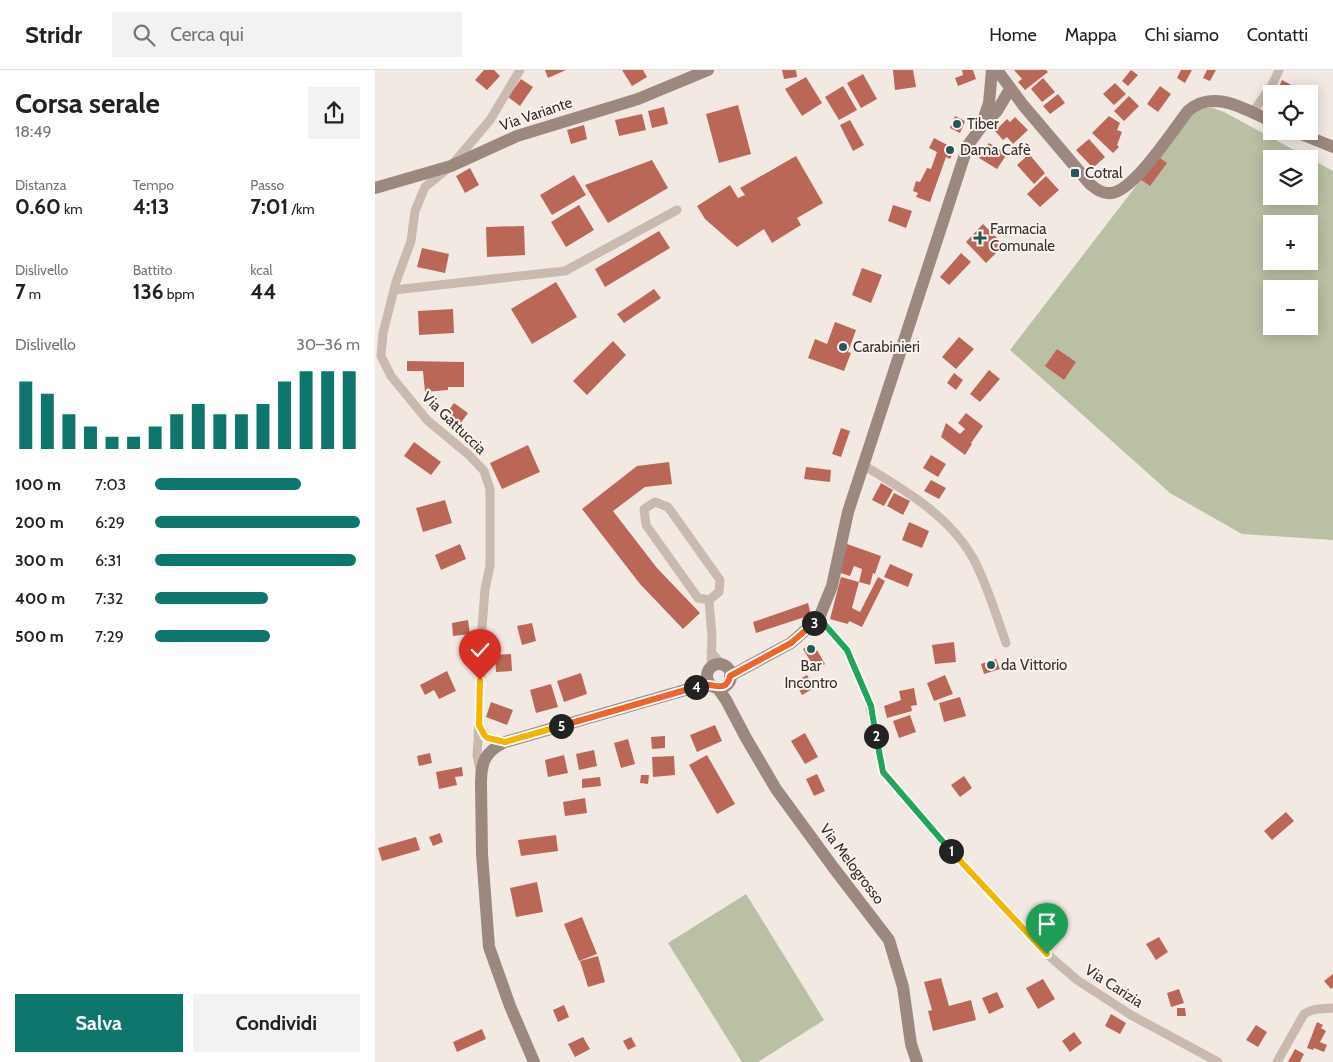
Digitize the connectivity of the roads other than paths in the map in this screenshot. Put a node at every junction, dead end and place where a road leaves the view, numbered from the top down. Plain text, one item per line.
1 (520, 70) edge
2 (708, 70) edge
3 (992, 70) edge
4 (997, 70) edge
5 (1279, 70) edge
6 (1011, 89) junction
7 (1023, 105) junction
8 (993, 107) junction
9 (1252, 113) junction
10 (1263, 118) edge
11 (1316, 140) edge
12 (1333, 147) edge
13 (451, 166) junction
14 (375, 188) edge
15 (677, 210) dead end
16 (394, 290) junction
17 (378, 358) edge
18 (863, 465) junction
19 (709, 600) junction
20 (819, 618) junction
21 (1006, 643) dead end
22 (719, 676) junction
23 (479, 725) junction
24 (478, 740) junction
25 (505, 742) junction
26 (490, 752) junction
27 (481, 773) junction
28 (1333, 1008) edge
29 (534, 1062) edge
30 (917, 1062) edge
31 (1218, 1062) edge
32 (1277, 1062) edge

1 - 13 street, Via Gattuccia
2 - 13 main road, Via Variante
3 - 8 main road
4 - 6 main road
5 - 9 street
6 - 7 main road
6 - 8 main road
7 - 8 main road
7 - 9 main road
8 - 18 main road
9 - 10 main road
11 - 12 main road
13 - 14 main road, Via Variante
13 - 16 street, Via Gattuccia
15 - 16 street
16 - 17 street, Via Gattuccia
17 - 23 street, Via Gattuccia
18 - 20 main road
18 - 21 street
19 - 19 street
19 - 22 street
20 - 22 main road
20 - 31 street, Via Carizia
22 - 25 main road
22 - 30 main road, Via Melogrosso
23 - 24 street, Via Gattuccia
23 - 25 street
24 - 26 street
24 - 27 street, Via Gattuccia
25 - 26 main road
26 - 27 main road
27 - 29 main road
28 - 32 street

